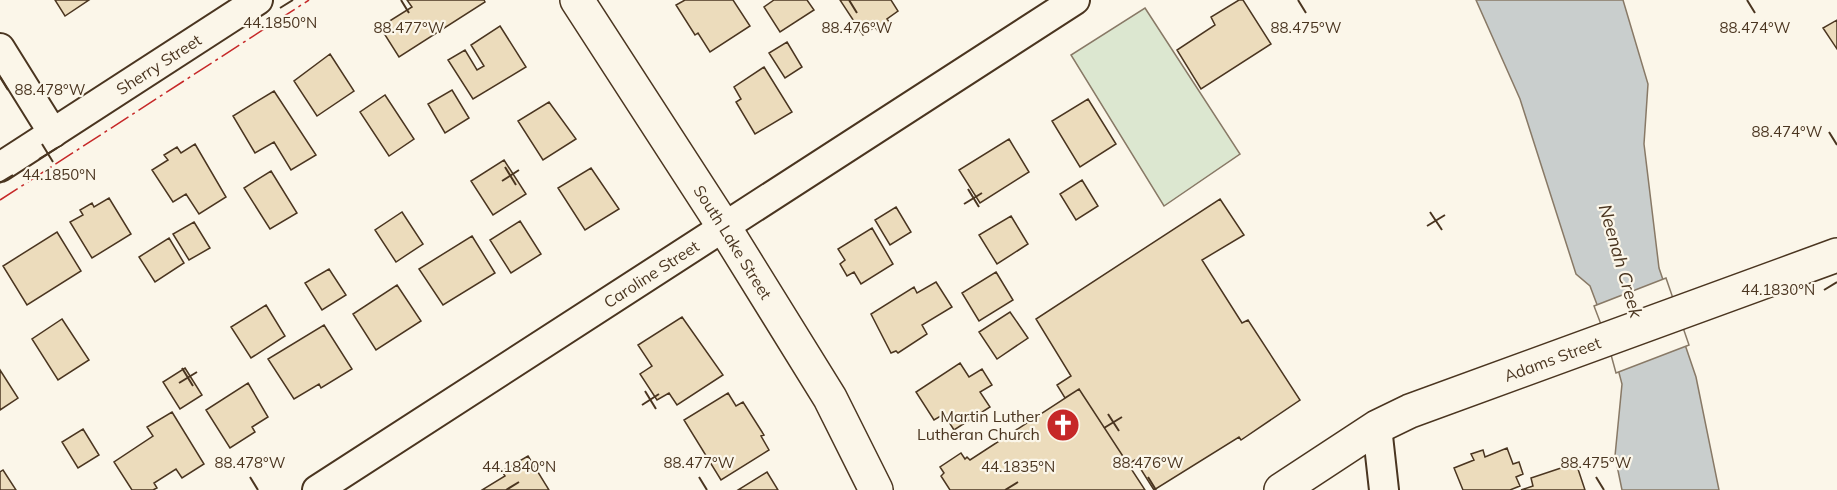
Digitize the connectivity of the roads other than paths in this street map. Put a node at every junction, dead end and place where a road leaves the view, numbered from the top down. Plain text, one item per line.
1 (258, 0) edge
2 (578, 0) edge
3 (1075, 0) edge
4 (0, 48) edge
5 (53, 133) junction
6 (0, 167) edge
7 (724, 227) junction
8 (1837, 255) edge
9 (1377, 428) junction
10 (317, 490) edge
11 (876, 490) edge
12 (1281, 490) edge
13 (1384, 490) edge

1 - 5 street, Sherry Street
2 - 7 street, South Lake Street
3 - 7 street, Caroline Street
4 - 5 street
5 - 6 street, Sherry Street
7 - 10 street, Caroline Street
7 - 11 street, South Lake Street
8 - 9 street, Adams Street
9 - 12 street, Adams Street
9 - 13 street

